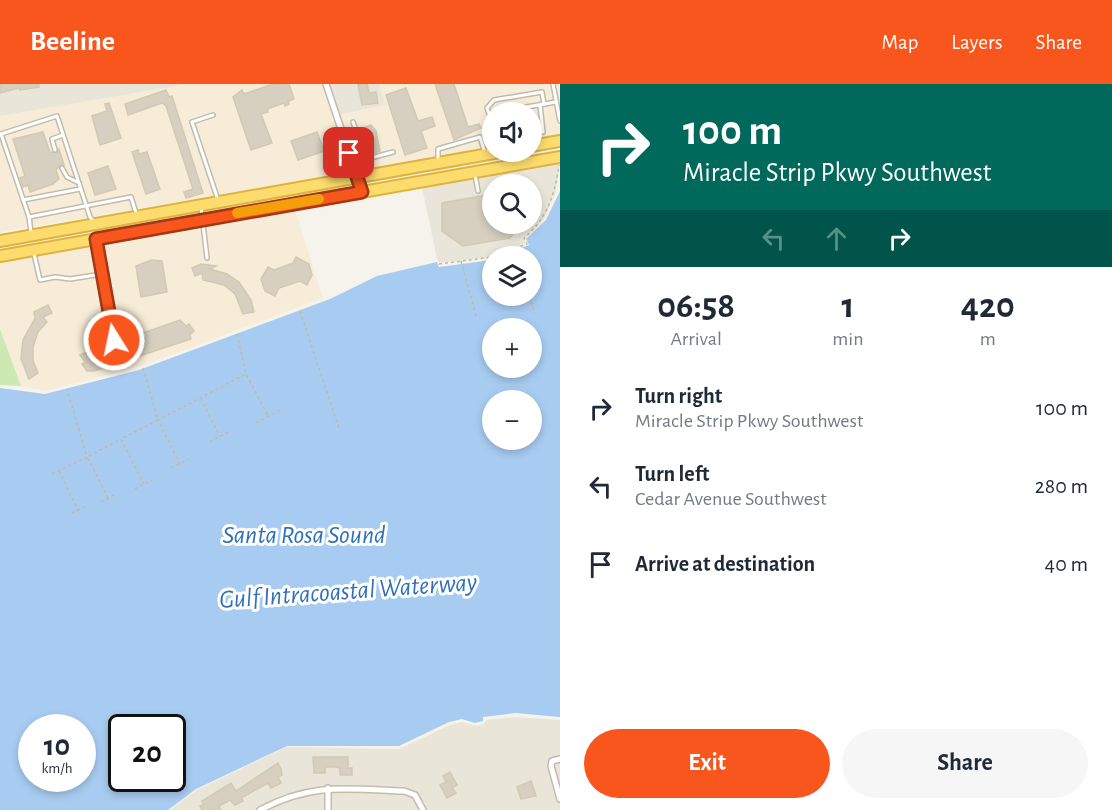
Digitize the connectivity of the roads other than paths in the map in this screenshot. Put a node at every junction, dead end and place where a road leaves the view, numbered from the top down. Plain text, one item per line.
1 (326, 84) edge
2 (553, 84) edge
3 (492, 102) edge
4 (542, 102) edge
5 (556, 102) junction
6 (542, 105) joint
7 (213, 115) dead end
8 (560, 121) edge
9 (353, 122) dead end
10 (542, 132) edge
11 (63, 135) junction
12 (560, 141) edge
13 (482, 143) edge
14 (542, 144) edge
15 (55, 150) dead end
16 (560, 151) edge
17 (393, 152) dead end
18 (482, 155) edge
19 (560, 157) edge
20 (542, 160) joint
21 (531, 162) edge
22 (438, 163) junction
23 (62, 168) dead end
24 (474, 172) junction
25 (352, 175) junction
26 (79, 183) junction
27 (81, 189) junction
28 (478, 190) dead end
29 (362, 192) junction
30 (23, 200) junction
31 (219, 202) junction
32 (201, 205) junction
33 (87, 207) junction
34 (137, 216) junction
35 (29, 217) junction
36 (203, 220) junction
37 (95, 224) junction
38 (31, 235) junction
39 (96, 239) junction
40 (0, 241) edge
41 (33, 250) junction
42 (0, 256) edge
43 (207, 258) dead end
44 (102, 274) junction
45 (114, 340) dead end
46 (560, 759) edge
47 (328, 788) junction
48 (560, 799) edge
49 (260, 810) edge
50 (328, 810) edge
51 (423, 810) edge

1 - 25 street
2 - 5 lane
3 - 4 lane
5 - 6 lane
5 - 8 lane
6 - 10 lane
7 - 31 lane
9 - 17 lane
11 - 15 lane
11 - 26 lane
11 - 30 lane
12 - 14 highway
13 - 22 lane
16 - 20 highway
18 - 22 highway
19 - 20 highway
21 - 24 highway
22 - 25 highway
23 - 26 lane
24 - 28 lane
24 - 29 highway
25 - 29 street
25 - 31 highway
26 - 27 lane
27 - 30 lane
27 - 33 lane
29 - 36 highway
30 - 35 lane
31 - 32 highway
32 - 34 highway
32 - 36 lane
33 - 34 lane
33 - 35 lane
33 - 37 lane
34 - 37 highway
35 - 38 lane
36 - 39 highway
36 - 43 lane
37 - 38 highway
38 - 40 highway
38 - 41 lane
39 - 41 highway
39 - 44 lane
41 - 42 highway
41 - 44 lane
44 - 45 lane
46 - 48 street
47 - 49 street
47 - 50 street
47 - 51 street

